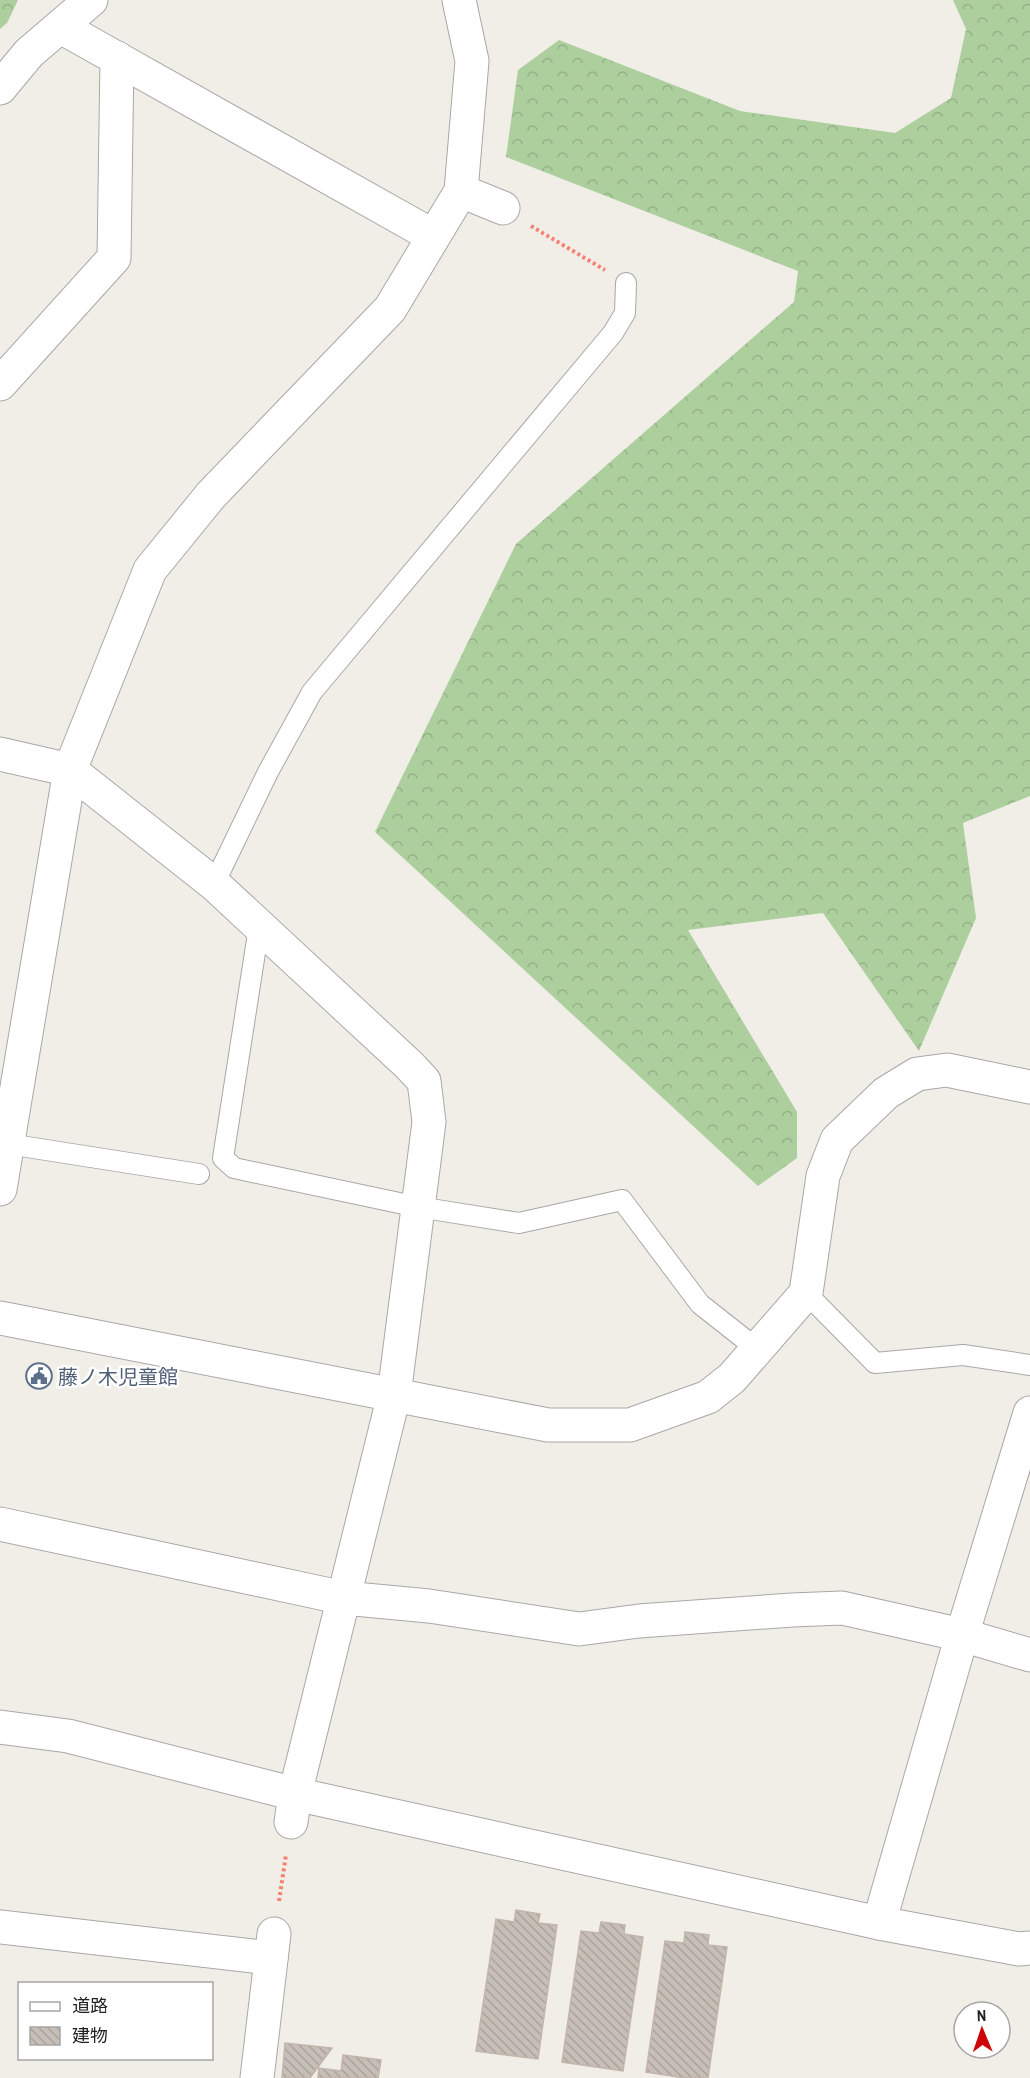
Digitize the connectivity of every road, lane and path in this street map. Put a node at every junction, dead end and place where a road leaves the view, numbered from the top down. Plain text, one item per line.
1 (91, 0) edge
2 (459, 0) edge
3 (61, 27) junction
4 (117, 58) junction
5 (0, 88) edge
6 (461, 191) junction
7 (503, 208) joint
8 (433, 236) junction
9 (626, 283) joint
10 (0, 384) edge
11 (0, 754) edge
12 (70, 770) junction
13 (214, 884) junction
14 (260, 927) junction
15 (1030, 1087) edge
16 (4, 1146) edge
17 (199, 1173) dead end
18 (0, 1189) edge
19 (418, 1207) junction
20 (806, 1293) junction
21 (0, 1318) edge
22 (757, 1349) junction
23 (1030, 1365) edge
24 (394, 1395) junction
25 (1030, 1413) edge
26 (0, 1524) edge
27 (344, 1598) junction
28 (962, 1635) junction
29 (1030, 1655) edge
30 (0, 1726) edge
31 (293, 1808) junction
32 (879, 1923) junction
33 (0, 1927) edge
34 (272, 1946) junction
35 (1030, 1948) edge
36 (257, 2078) edge

1 - 3 street
2 - 6 street
3 - 4 street
3 - 5 street
4 - 8 street
4 - 10 street
6 - 7 street
6 - 8 street
7 - 9 path
8 - 12 street
9 - 13 lane
11 - 12 street
12 - 13 street
12 - 16 street
13 - 14 street
14 - 19 street
14 - 19 lane
15 - 20 street
16 - 17 lane
16 - 18 street
19 - 22 lane
19 - 24 street
20 - 22 street
20 - 23 lane
21 - 24 street
22 - 24 street
24 - 27 street
25 - 28 street
26 - 27 street
27 - 28 street
27 - 31 street
28 - 29 street
28 - 32 street
30 - 31 street
31 - 32 street
31 - 34 path
32 - 35 street
33 - 34 street
34 - 36 street

